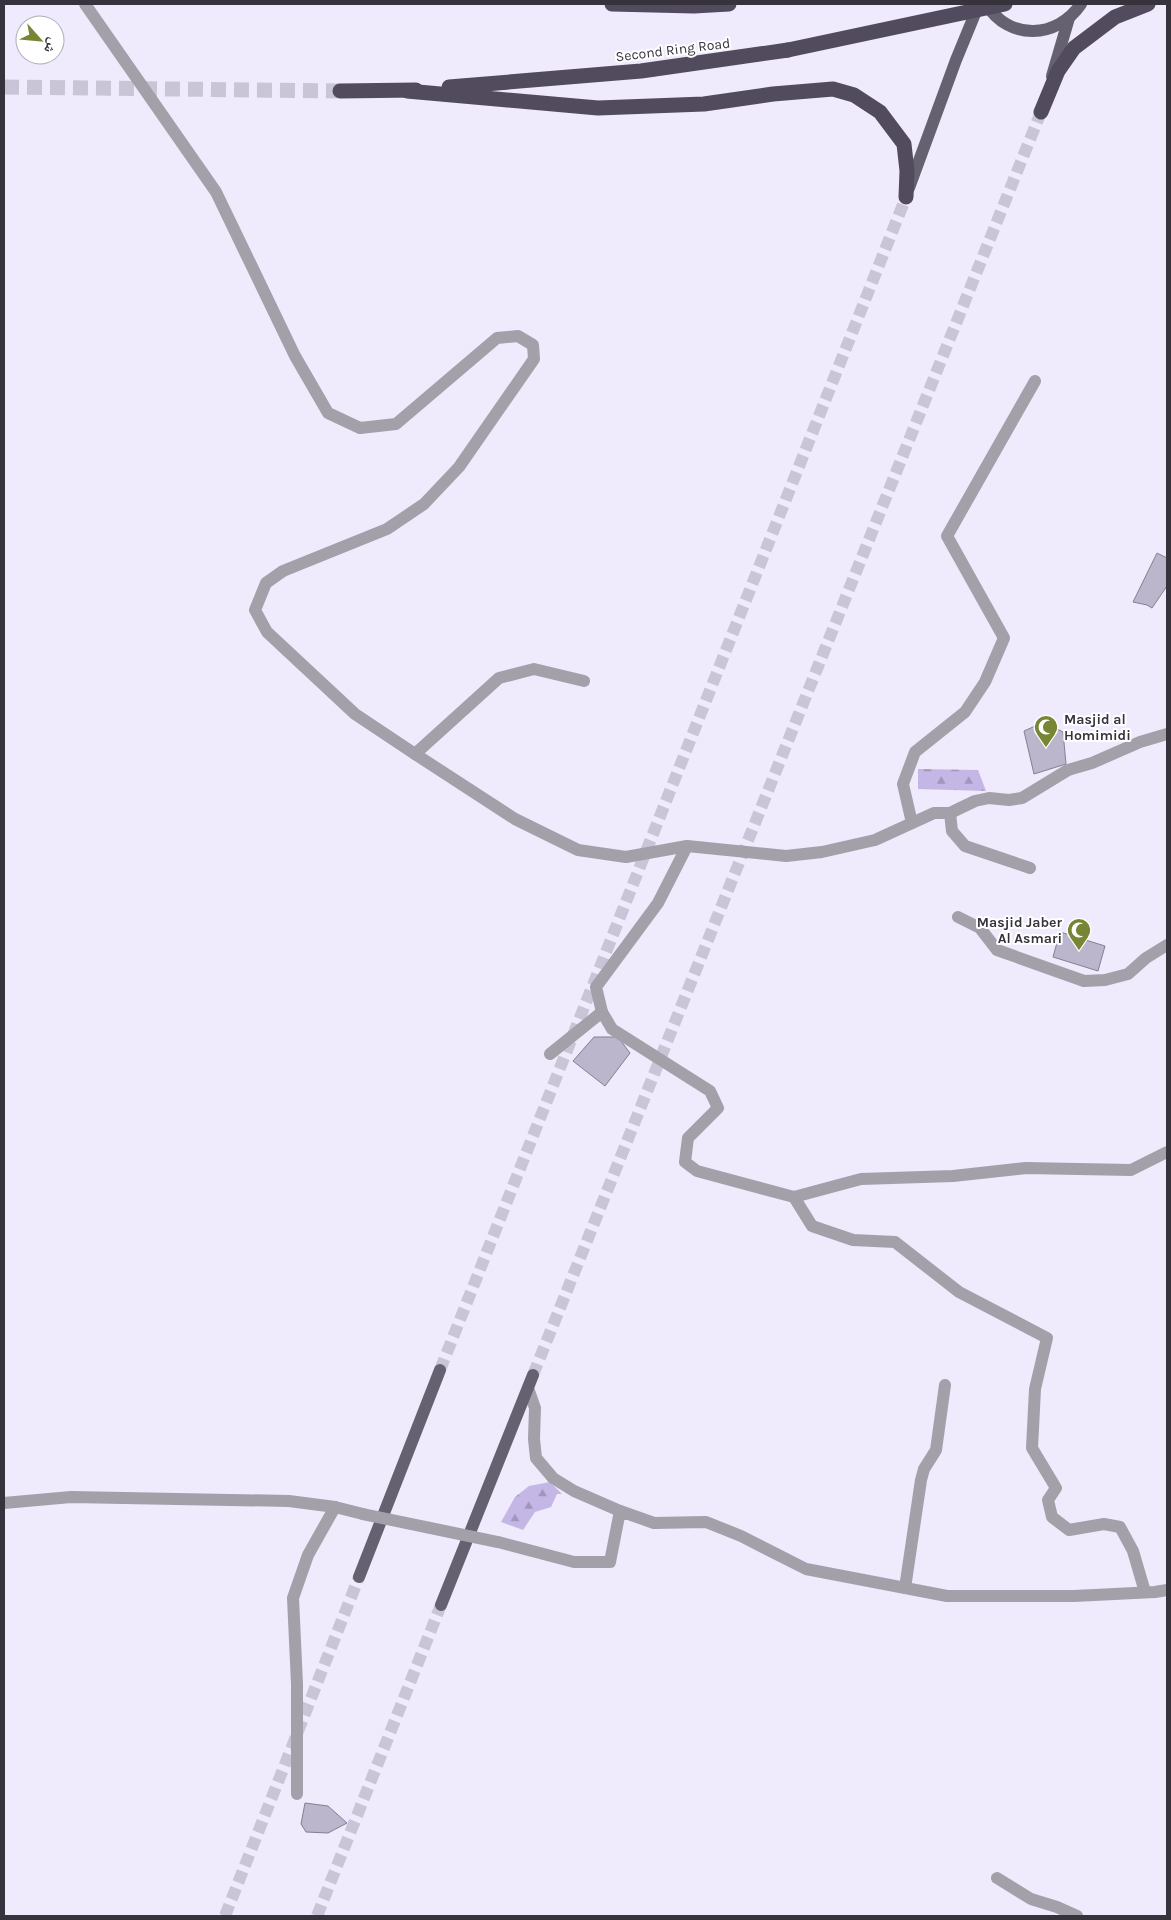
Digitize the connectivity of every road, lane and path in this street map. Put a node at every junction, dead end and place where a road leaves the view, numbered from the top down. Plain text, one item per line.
1 (85, 4) edge
2 (612, 4) edge
3 (729, 4) edge
4 (980, 4) edge
5 (986, 4) edge
6 (1005, 4) edge
7 (1081, 4) edge
8 (1148, 4) edge
9 (1069, 18) junction
10 (407, 90) junction
11 (340, 91) tunnel mouth
12 (1041, 112) joint
13 (906, 197) joint
14 (1035, 381) dead end
15 (584, 681) dead end
16 (1167, 734) edge
17 (415, 754) junction
18 (950, 813) junction
19 (912, 823) junction
20 (686, 846) junction
21 (1030, 868) dead end
22 (958, 917) dead end
23 (1167, 945) edge
24 (602, 1012) junction
25 (550, 1054) dead end
26 (1167, 1152) edge
27 (794, 1198) junction
28 (440, 1370) tunnel mouth
29 (533, 1375) tunnel mouth
30 (945, 1385) dead end
31 (528, 1388) junction
32 (4, 1503) edge
33 (335, 1507) junction
34 (620, 1511) junction
35 (359, 1577) tunnel mouth
36 (905, 1588) junction
37 (1167, 1590) edge
38 (1146, 1592) junction
39 (441, 1605) tunnel mouth
40 (297, 1794) dead end
41 (997, 1878) dead end
42 (1077, 1916) edge

1 - 17 street
2 - 3 highway
4 - 13 main road
5 - 9 main road
6 - 10 highway, Second Ring Road, bridge
7 - 9 main road
8 - 12 highway
9 - 12 main road
10 - 11 highway, Second Ring Road
10 - 13 highway
14 - 19 street
15 - 17 street
16 - 18 street
17 - 20 street
18 - 19 street
18 - 21 street
19 - 20 street
20 - 24 street
22 - 23 street
24 - 25 street
24 - 27 street
26 - 27 street
27 - 38 street
28 - 35 main road
29 - 31 main road
30 - 36 street
31 - 34 street
31 - 39 main road
32 - 33 street
33 - 34 street, bridge
33 - 40 street
34 - 36 street
36 - 38 street
37 - 38 street
41 - 42 street

